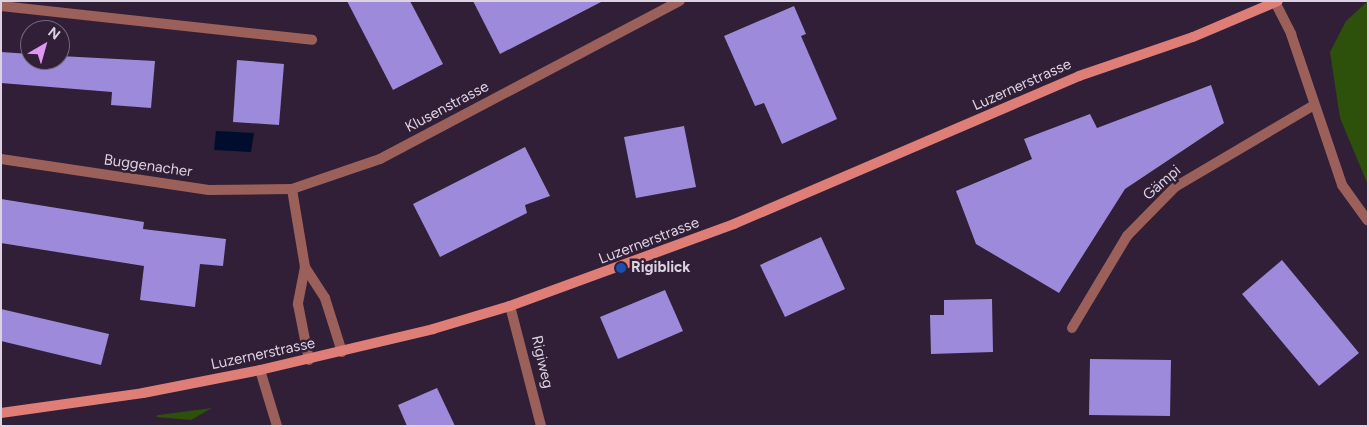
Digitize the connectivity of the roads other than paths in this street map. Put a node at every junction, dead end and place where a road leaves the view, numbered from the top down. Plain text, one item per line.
1 (680, 1) edge
2 (1276, 2) edge
3 (1, 6) edge
4 (312, 40) dead end
5 (1314, 105) junction
6 (1, 159) edge
7 (292, 189) junction
8 (1368, 221) edge
9 (305, 266) junction
10 (510, 306) junction
11 (1072, 328) dead end
12 (342, 352) junction
13 (309, 360) junction
14 (260, 370) junction
15 (1, 413) edge
16 (277, 426) edge
17 (541, 426) edge

1 - 7 street, Klusenstrasse
2 - 5 street
2 - 10 main road, Luzernerstrasse
3 - 4 street
5 - 8 street
5 - 11 street, Gämpi
6 - 7 street, Buggenacher
7 - 9 street
9 - 12 street
9 - 13 street
10 - 12 main road, Luzernerstrasse
10 - 17 street, Rigiweg
12 - 13 main road, Luzernerstrasse
13 - 14 main road, Luzernerstrasse
14 - 15 main road, Luzernerstrasse
14 - 16 street

